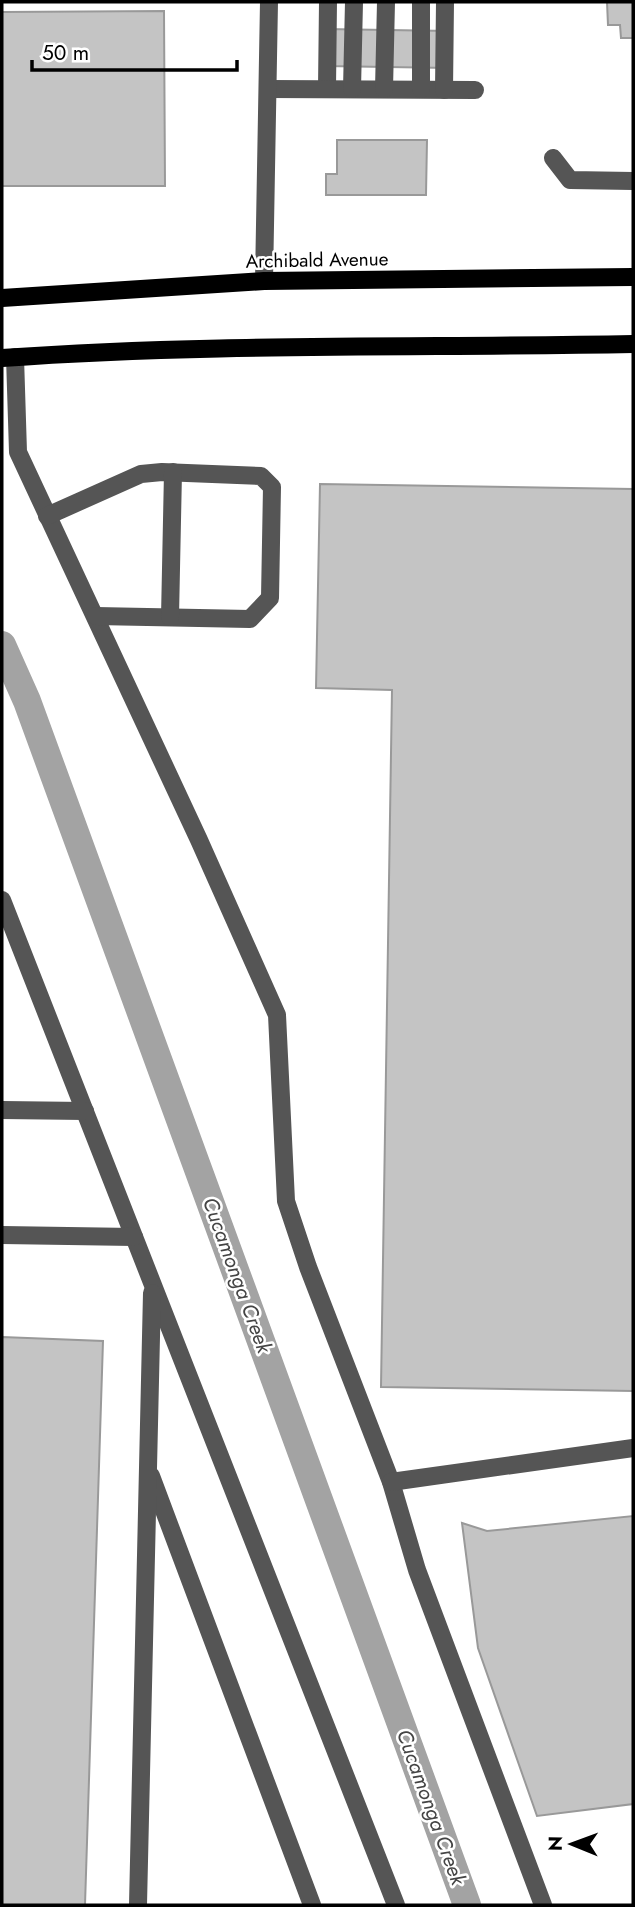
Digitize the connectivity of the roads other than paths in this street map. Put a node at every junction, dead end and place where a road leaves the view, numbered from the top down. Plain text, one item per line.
1 (270, 2) edge
2 (328, 2) edge
3 (354, 2) edge
4 (386, 2) edge
5 (421, 2) edge
6 (445, 2) edge
7 (327, 88) junction
8 (269, 89) junction
9 (352, 89) junction
10 (384, 89) junction
11 (421, 89) junction
12 (444, 90) junction
13 (475, 90) dead end
14 (553, 158) dead end
15 (633, 181) edge
16 (633, 277) edge
17 (264, 281) junction
18 (2, 298) edge
19 (633, 344) edge
20 (8, 358) edge
21 (173, 472) junction
22 (47, 516) junction
23 (96, 616) junction
24 (170, 617) junction
25 (2, 900) edge
26 (2, 1110) edge
27 (85, 1111) junction
28 (2, 1235) edge
29 (134, 1237) junction
30 (152, 1283) junction
31 (633, 1448) edge
32 (148, 1468) junction
33 (391, 1482) junction
34 (138, 1905) edge
35 (312, 1905) edge
36 (396, 1905) edge
37 (543, 1905) edge

1 - 8 lane
2 - 7 lane
3 - 9 lane
4 - 10 lane
5 - 11 lane
6 - 12 lane
7 - 8 lane
7 - 9 lane
8 - 17 lane
9 - 10 lane
10 - 11 lane
11 - 12 lane
12 - 13 lane
14 - 15 lane
16 - 17 main road, Archibald Avenue
17 - 18 main road, Archibald Avenue
19 - 20 main road
20 - 22 lane
21 - 22 lane
21 - 24 lane
21 - 24 lane
22 - 23 lane
23 - 24 lane
23 - 33 lane
25 - 27 lane
26 - 27 lane
27 - 29 lane
28 - 29 lane
29 - 30 lane
30 - 32 lane
30 - 36 lane
31 - 33 lane
32 - 34 lane
32 - 35 lane
33 - 37 lane

